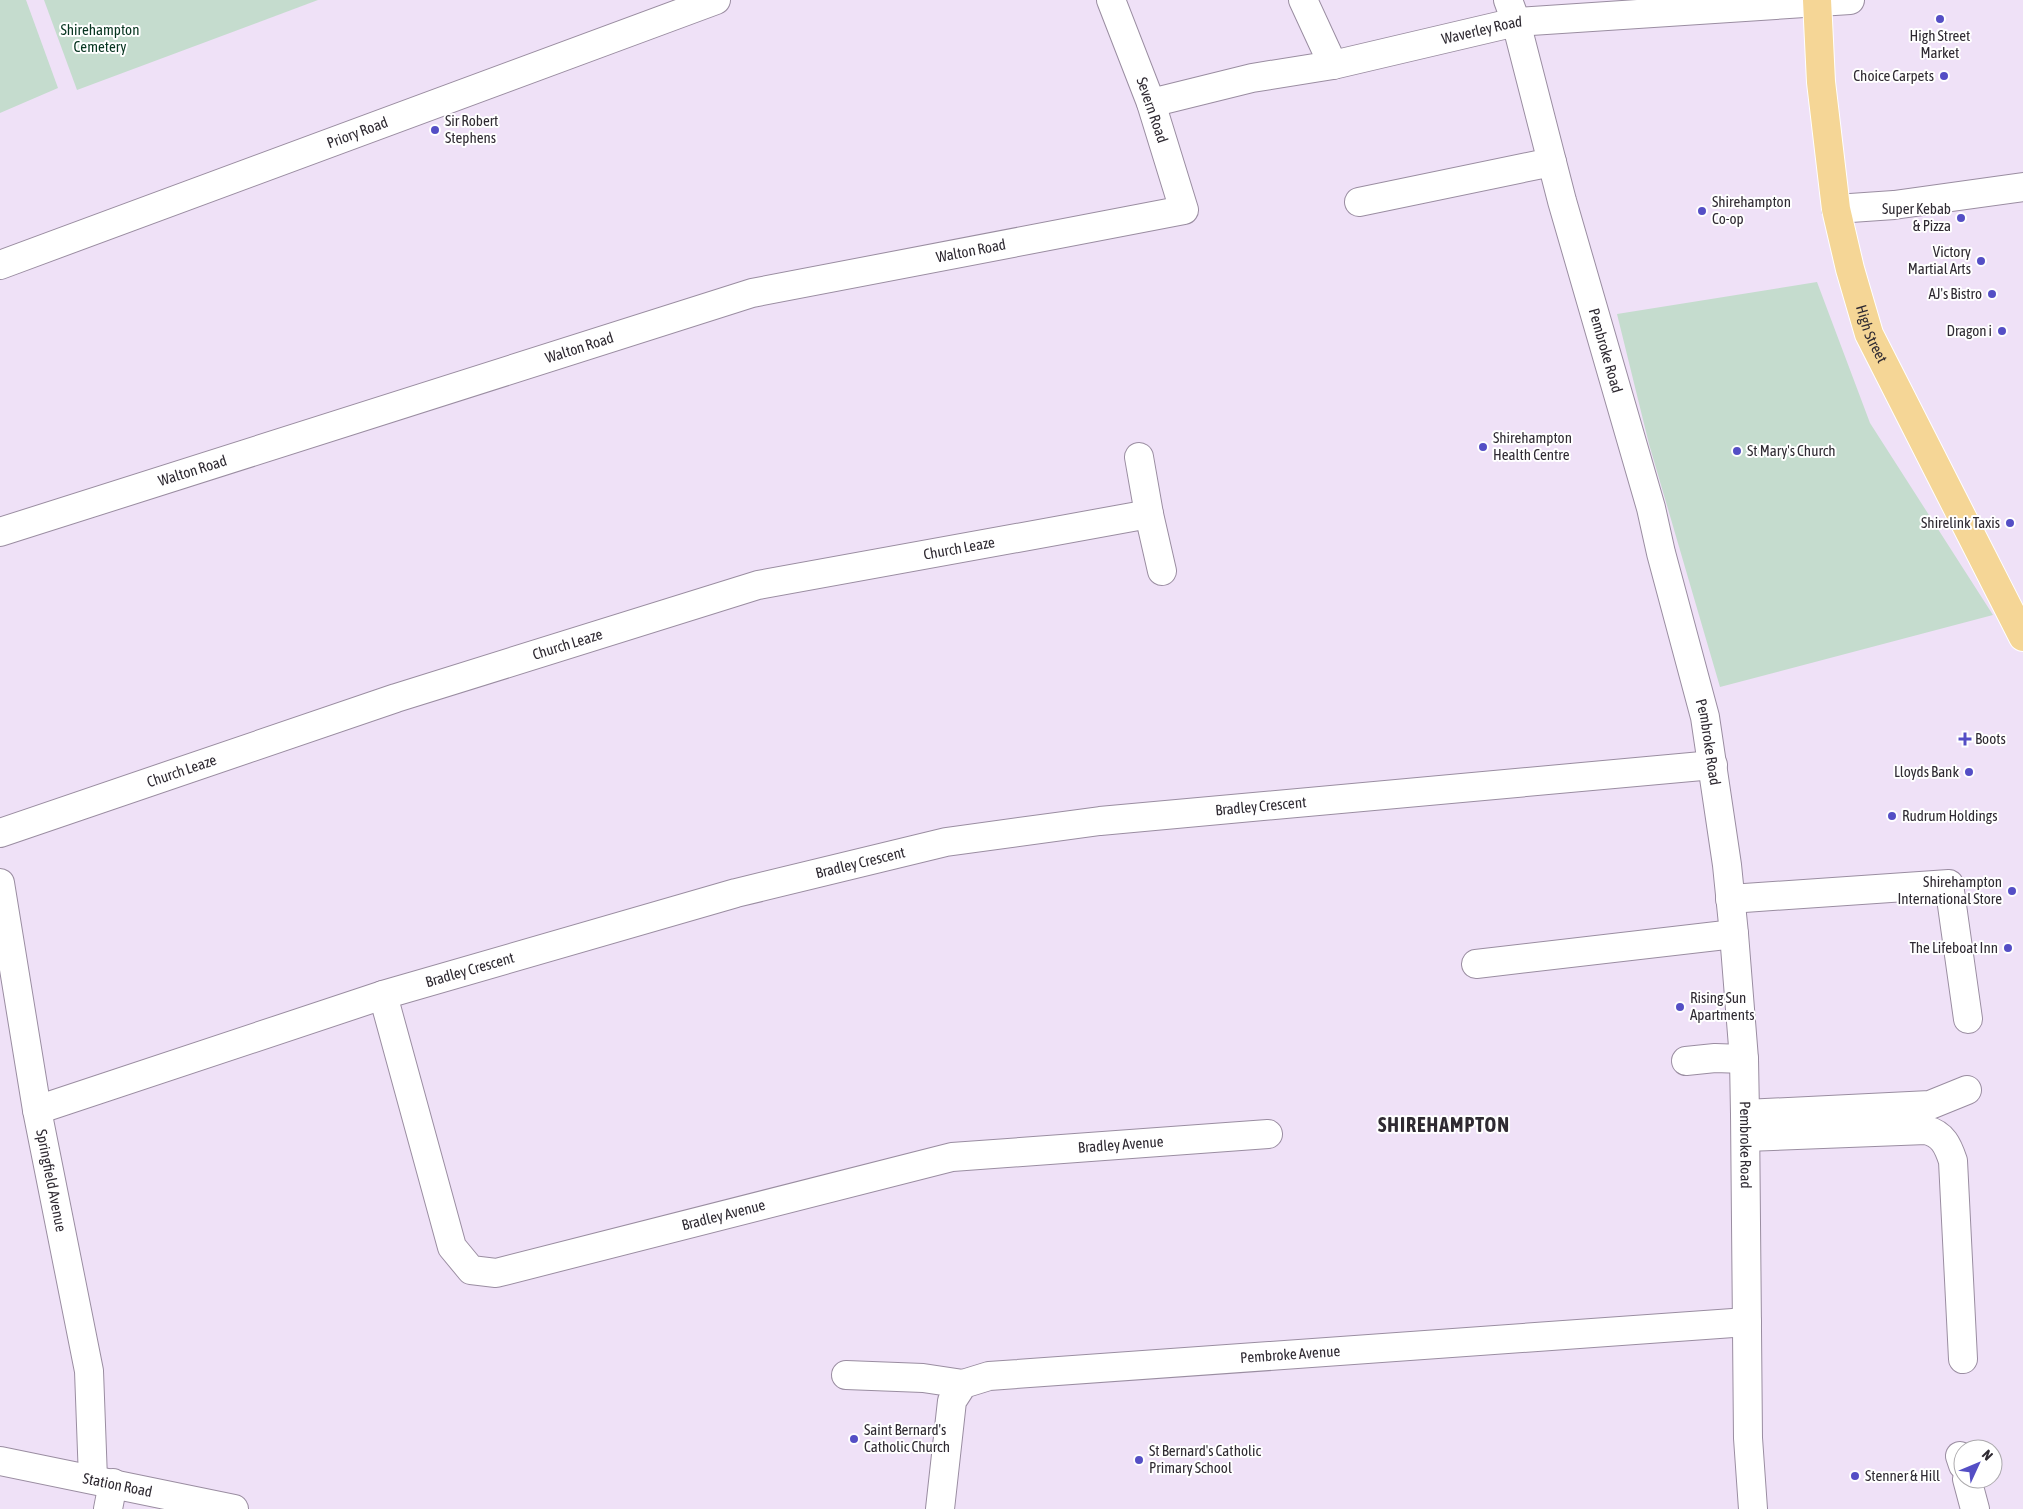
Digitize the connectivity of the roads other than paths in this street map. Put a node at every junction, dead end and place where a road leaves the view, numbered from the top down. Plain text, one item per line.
1 (716, 0) edge
2 (1110, 0) edge
3 (1303, 0) edge
4 (1850, 0) edge
5 (1817, 1) edge
6 (1662, 6) edge
7 (1512, 11) edge
8 (1333, 64) junction
9 (1151, 103) junction
10 (1552, 162) junction
11 (2023, 187) edge
12 (1359, 202) dead end
13 (1836, 209) junction
14 (1171, 213) joint
15 (0, 265) edge
16 (1139, 457) dead end
17 (1149, 514) junction
18 (0, 532) edge
19 (1162, 572) dead end
20 (2023, 637) edge
21 (1714, 765) junction
22 (0, 833) edge
23 (0, 884) edge
24 (1730, 899) junction
25 (1734, 934) junction
26 (1476, 964) dead end
27 (383, 995) junction
28 (1968, 1019) dead end
29 (1744, 1059) junction
30 (1686, 1061) dead end
31 (1967, 1090) dead end
32 (37, 1110) junction
33 (1746, 1125) junction
34 (1268, 1134) dead end
35 (1746, 1322) junction
36 (1964, 1358) dead end
37 (846, 1374) dead end
38 (963, 1384) junction
39 (0, 1460) edge
40 (103, 1481) junction
41 (1969, 1489) edge
42 (108, 1509) edge
43 (234, 1509) edge
44 (940, 1509) edge
45 (1753, 1509) edge
46 (1975, 1509) edge

1 - 15 street, Priory Road
2 - 9 street, Severn Road
3 - 8 street
4 - 5 street, Waverley Road
5 - 6 street, Waverley Road
5 - 13 main road, High Street
6 - 7 street, Waverley Road
7 - 8 street, Waverley Road
7 - 10 street, Pembroke Road
8 - 9 street, Waverley Road
9 - 14 street, Severn Road
10 - 12 street
10 - 21 street, Pembroke Road
11 - 13 street
13 - 20 main road, High Street
14 - 18 street, Walton Road
16 - 17 street
17 - 19 street
17 - 22 street, Church Leaze
21 - 24 street, Pembroke Road
21 - 27 street, Bradley Crescent
23 - 32 street, Springfield Avenue
24 - 25 street, Pembroke Road
24 - 28 street
25 - 26 street
25 - 29 street, Pembroke Road
27 - 32 street, Bradley Crescent
27 - 34 street, Bradley Avenue
29 - 30 street
29 - 33 street, Pembroke Road
31 - 33 street
32 - 40 street, Springfield Avenue
33 - 35 street, Pembroke Road
33 - 36 street
35 - 38 street, Pembroke Avenue
35 - 45 street, Pembroke Road
37 - 38 street
38 - 44 street
39 - 40 street, Station Road
40 - 42 street, Springfield Avenue
40 - 43 street, Station Road
41 - 46 street

